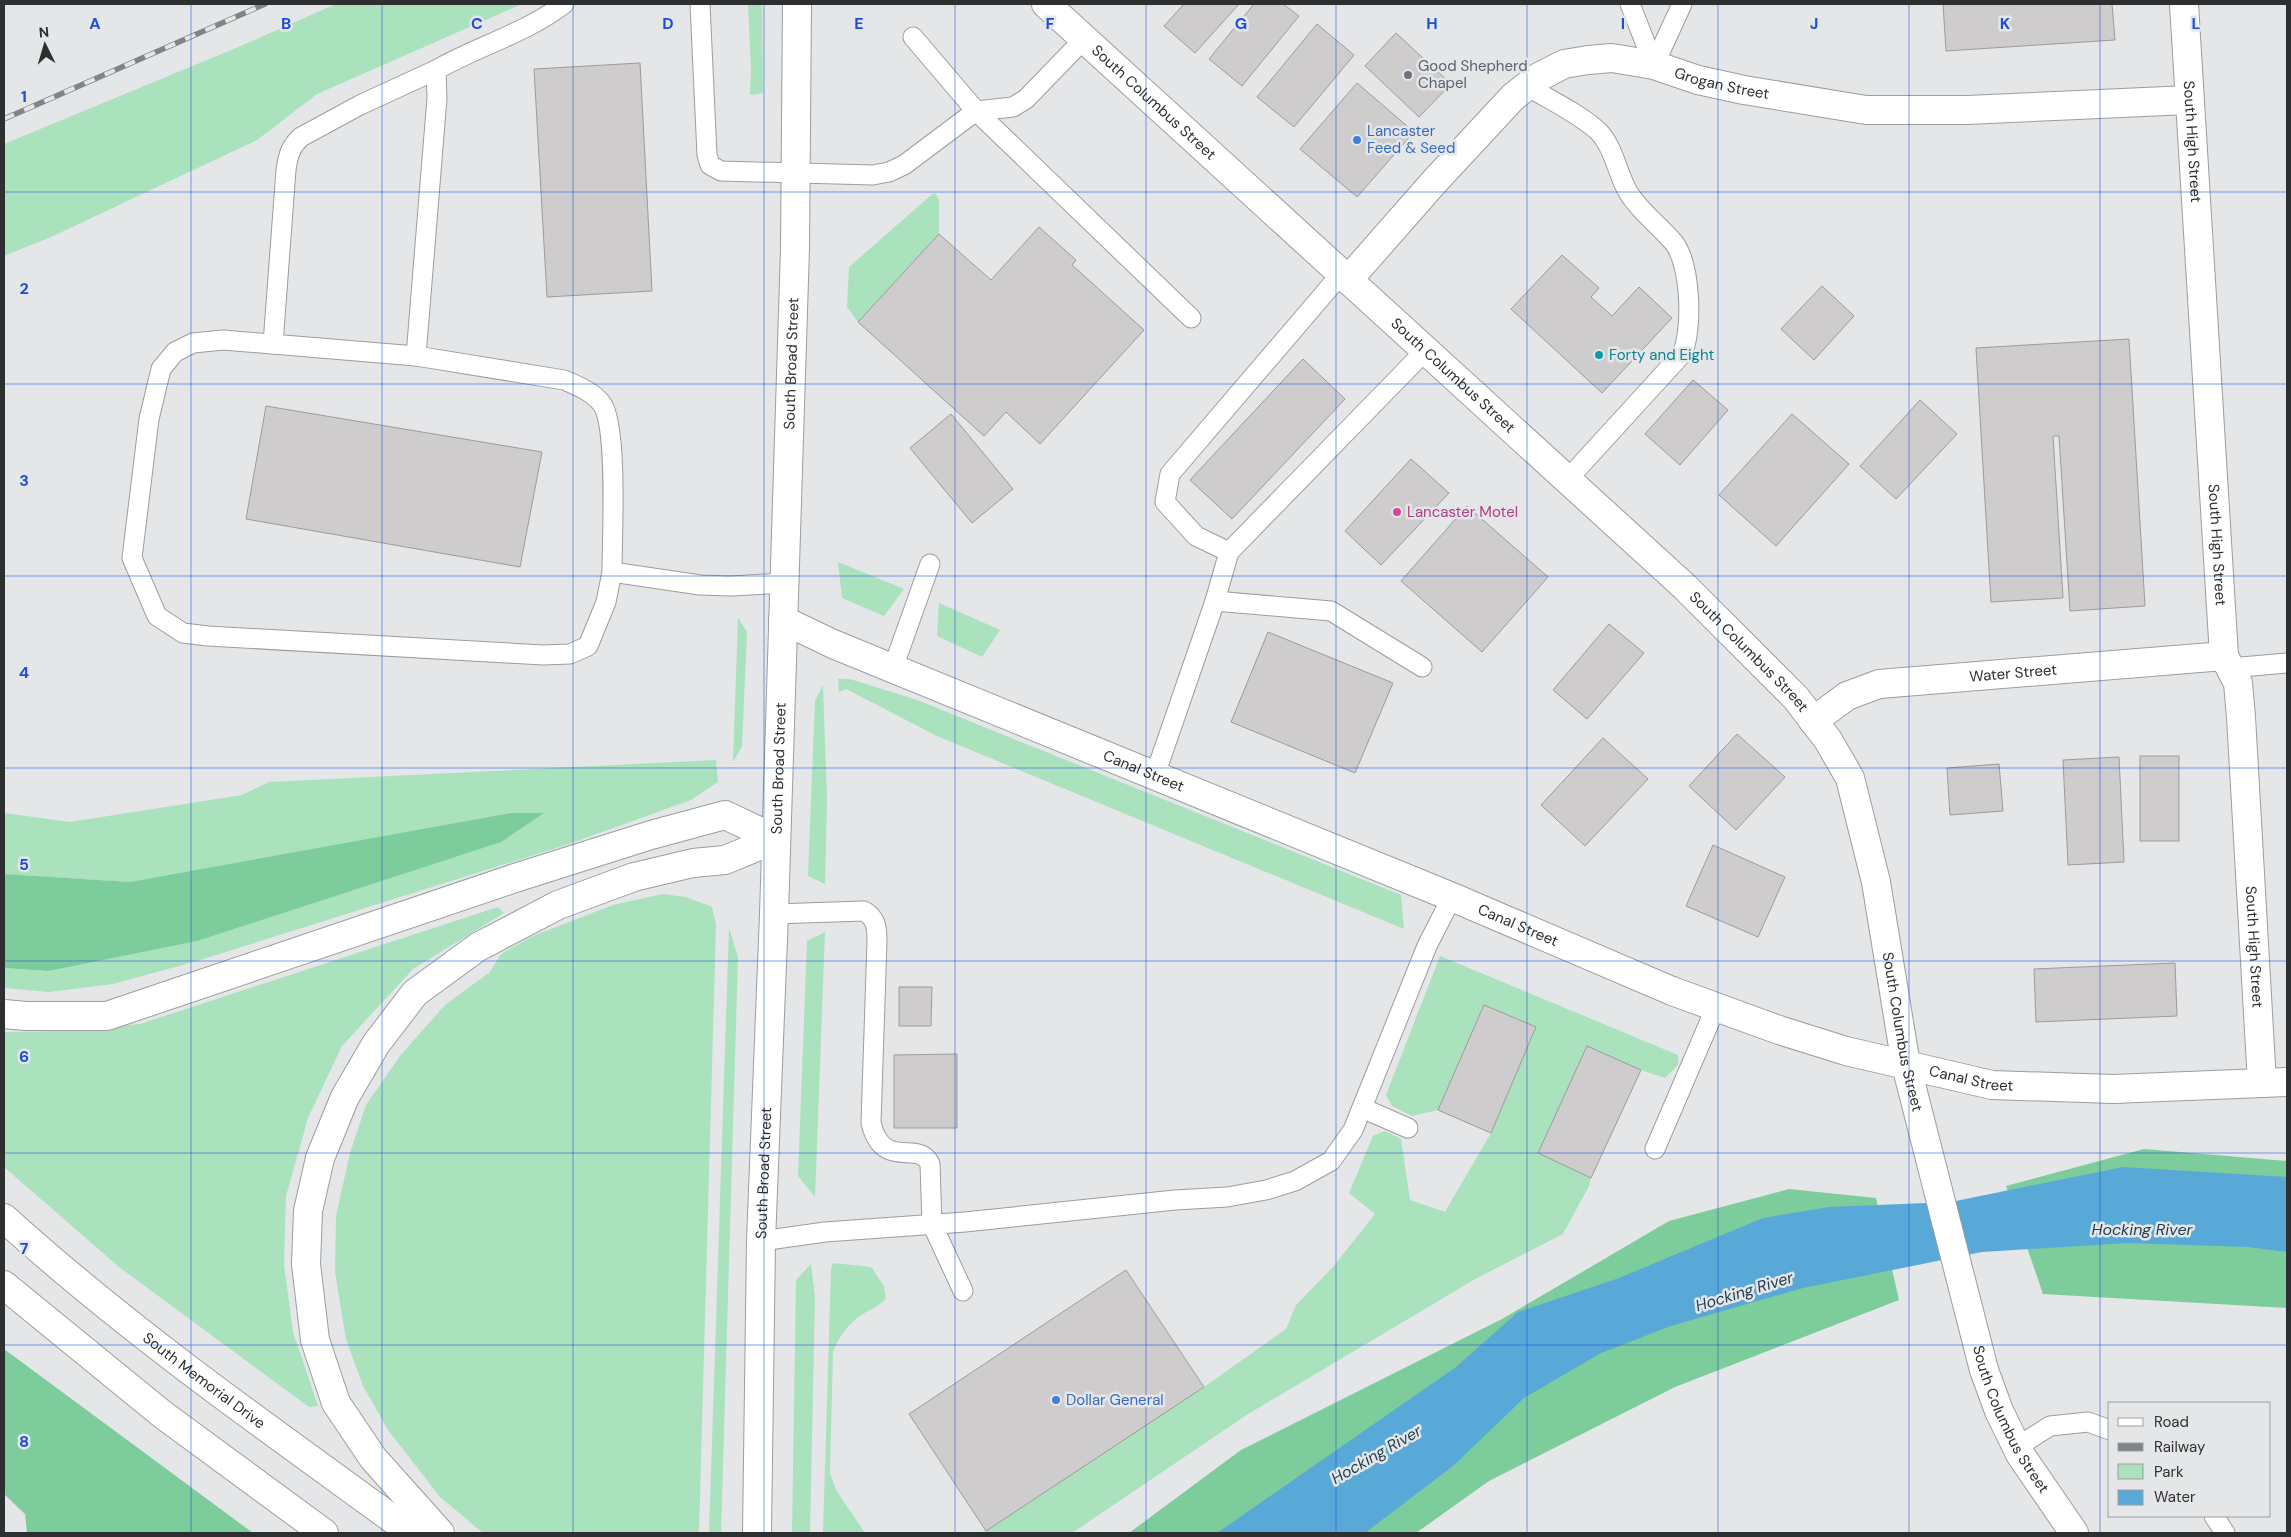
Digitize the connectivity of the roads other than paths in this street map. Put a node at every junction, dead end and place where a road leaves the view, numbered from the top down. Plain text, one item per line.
1 (564, 4) edge
2 (700, 4) edge
3 (797, 4) edge
4 (1046, 4) edge
5 (1630, 4) edge
6 (1682, 4) edge
7 (2184, 4) edge
8 (913, 37) dead end
9 (1085, 38) junction
10 (1654, 65) junction
11 (436, 70) junction
12 (1527, 86) junction
13 (2189, 100) junction
14 (976, 111) junction
15 (796, 174) junction
16 (1344, 277) junction
17 (1191, 318) dead end
18 (273, 344) junction
19 (1425, 351) junction
20 (416, 356) junction
21 (1567, 480) junction
22 (1229, 552) junction
23 (930, 564) dead end
24 (612, 572) junction
25 (784, 583) junction
26 (1215, 601) junction
27 (783, 620) junction
28 (2227, 662) junction
29 (2287, 663) edge
30 (1422, 666) dead end
31 (893, 668) junction
32 (1813, 721) junction
33 (1155, 775) junction
34 (776, 839) junction
35 (1452, 897) junction
36 (774, 914) junction
37 (1716, 1007) junction
38 (4, 1014) edge
39 (1906, 1065) junction
40 (2275, 1082) edge
41 (1362, 1108) junction
42 (1408, 1128) dead end
43 (1655, 1148) dead end
44 (4, 1218) edge
45 (932, 1224) junction
46 (761, 1241) junction
47 (4, 1285) edge
48 (963, 1291) dead end
49 (2108, 1429) edge
50 (2017, 1447) junction
51 (2215, 1517) edge
52 (324, 1533) edge
53 (412, 1533) edge
54 (440, 1533) edge
55 (757, 1533) edge
56 (2074, 1533) edge
57 (2225, 1533) edge

1 - 11 lane
2 - 15 lane
3 - 15 main road, South Broad Street
4 - 9 main road, South Columbus Street
5 - 10 lane
6 - 10 lane
7 - 13 main road, South High Street
8 - 14 lane
9 - 14 lane
9 - 16 main road, South Columbus Street
10 - 12 main road, Grogan Street
10 - 13 main road, Grogan Street
11 - 18 lane
11 - 20 lane
12 - 16 main road, Grogan Street
12 - 21 lane
13 - 28 main road, South High Street
14 - 15 lane
14 - 17 lane
15 - 25 main road, South Broad Street
16 - 19 main road, South Columbus Street
16 - 22 lane
18 - 20 lane
18 - 24 lane
19 - 21 main road, South Columbus Street
19 - 22 lane
20 - 24 lane
21 - 32 main road, South Columbus Street
22 - 26 lane
23 - 31 lane
24 - 25 lane
25 - 27 main road, South Broad Street
26 - 30 lane
26 - 33 lane
27 - 31 main road, Canal Street
27 - 34 main road, South Broad Street
28 - 29 lane
28 - 32 main road, Water Street
28 - 40 main road, South High Street
31 - 33 main road, Canal Street
32 - 39 main road, South Columbus Street
33 - 35 main road, Canal Street
34 - 36 main road, South Broad Street
34 - 38 main road
34 - 54 main road
35 - 37 main road, Canal Street
35 - 41 lane
36 - 45 lane
36 - 46 main road, South Broad Street
37 - 39 main road, Canal Street
37 - 43 lane
39 - 40 main road, Canal Street
39 - 50 main road, South Columbus Street
41 - 42 lane
41 - 45 lane
44 - 53 main road, South Memorial Drive
45 - 46 lane
45 - 48 lane
46 - 55 main road, South Broad Street
47 - 52 main road
49 - 50 lane
50 - 56 main road, South Columbus Street
51 - 57 lane

